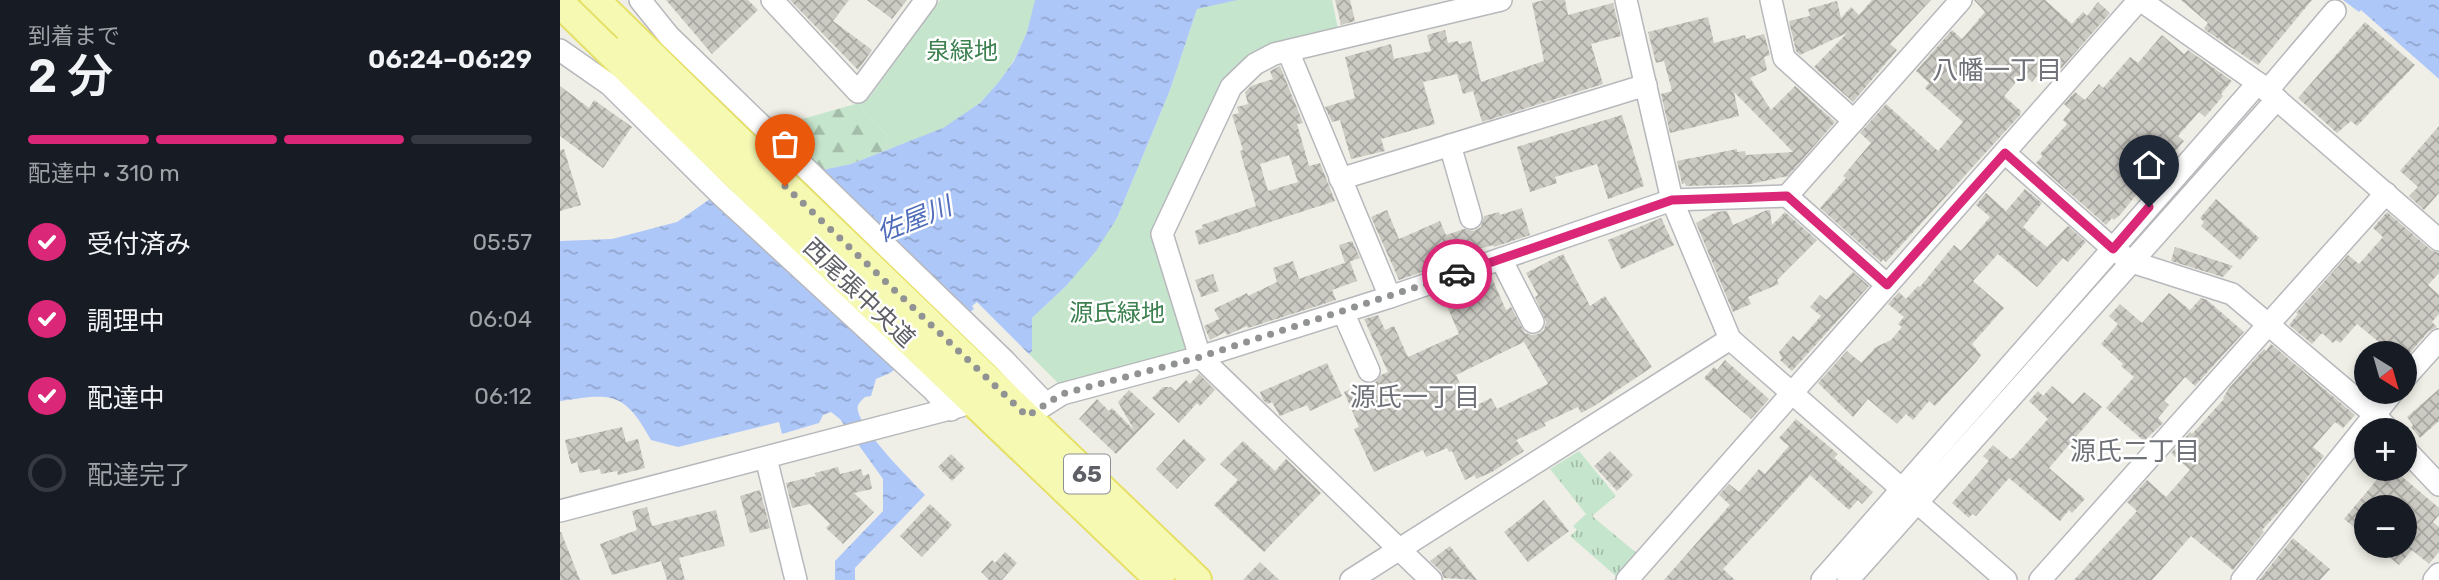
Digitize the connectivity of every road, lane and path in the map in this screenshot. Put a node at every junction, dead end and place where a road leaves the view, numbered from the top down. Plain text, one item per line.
1 (640, 0) edge
2 (772, 0) edge
3 (926, 0) edge
4 (1501, 0) edge
5 (1626, 0) edge
6 (1771, 0) edge
7 (1961, 0) edge
8 (2140, 0) edge
9 (560, 3) edge
10 (601, 4) edge
11 (2335, 11) dead end
12 (560, 17) edge
13 (560, 43) edge
14 (607, 49) junction
15 (560, 50) edge
16 (1288, 51) junction
17 (1646, 85) junction
18 (2268, 91) junction
19 (1854, 121) junction
20 (1450, 145) junction
21 (2005, 153) junction
22 (1340, 178) junction
23 (745, 183) junction
24 (2386, 193) junction
25 (1787, 196) junction
26 (1672, 200) junction
27 (1471, 218) dead end
28 (2439, 240) edge
29 (2113, 249) junction
30 (1502, 259) junction
31 (2132, 262) junction
32 (1887, 285) junction
33 (1390, 297) junction
34 (1343, 312) junction
35 (1533, 322) dead end
36 (2269, 325) junction
37 (1730, 339) junction
38 (2439, 340) edge
39 (1200, 357) junction
40 (2417, 365) edge
41 (1369, 370) dead end
42 (958, 391) junction
43 (1792, 393) junction
44 (2383, 404) edge
45 (1036, 410) junction
46 (2374, 414) junction
47 (2378, 418) edge
48 (766, 458) junction
49 (2417, 462) edge
50 (2439, 485) edge
51 (1910, 495) junction
52 (560, 511) edge
53 (1399, 549) junction
54 (2439, 574) edge
55 (796, 580) edge
56 (1160, 580) edge
57 (1197, 580) edge
58 (1351, 580) edge
59 (1431, 580) edge
60 (1627, 580) edge
61 (1822, 580) edge
62 (1848, 580) edge
63 (2006, 580) edge
64 (2040, 580) edge
65 (2242, 580) edge
66 (2434, 580) edge

1 - 45 street
2 - 3 street
4 - 16 street
5 - 17 street
6 - 19 street
7 - 19 street
8 - 18 street
8 - 21 street
9 - 14 main road, 西尾張中央道 / 65, bridge
10 - 13 street
10 - 23 main road, 西尾張中央道 / 65
11 - 18 street
12 - 14 main road, 65, bridge
14 - 23 main road, 西尾張中央道 / 65
15 - 23 street
16 - 22 street
16 - 39 street
17 - 20 street
17 - 26 street
18 - 24 street
18 - 29 street
18 - 31 street
19 - 25 street
20 - 22 street
20 - 27 street
21 - 29 street
21 - 32 street
22 - 33 street
23 - 42 main road, 西尾張中央道 / 65
24 - 28 street
24 - 36 street
25 - 26 street
25 - 32 street
26 - 30 street
26 - 37 street
29 - 31 street
29 - 51 street
30 - 33 street
30 - 35 street
31 - 36 street
31 - 51 street
32 - 43 street
33 - 34 street
34 - 39 street
34 - 41 street
36 - 46 street
36 - 64 street
37 - 43 street
37 - 53 street
38 - 40 street
39 - 45 street
39 - 53 street
42 - 45 main road, 西尾張中央道 / 65
42 - 48 street
42 - 56 main road, 西尾張中央道 / 65
43 - 51 street
43 - 60 street
44 - 46 street
45 - 57 main road, 西尾張中央道 / 65
46 - 47 street
46 - 65 street
48 - 52 street
48 - 55 street
49 - 50 street
51 - 61 street
51 - 62 street
51 - 63 street
53 - 58 street
53 - 59 street
54 - 66 street

